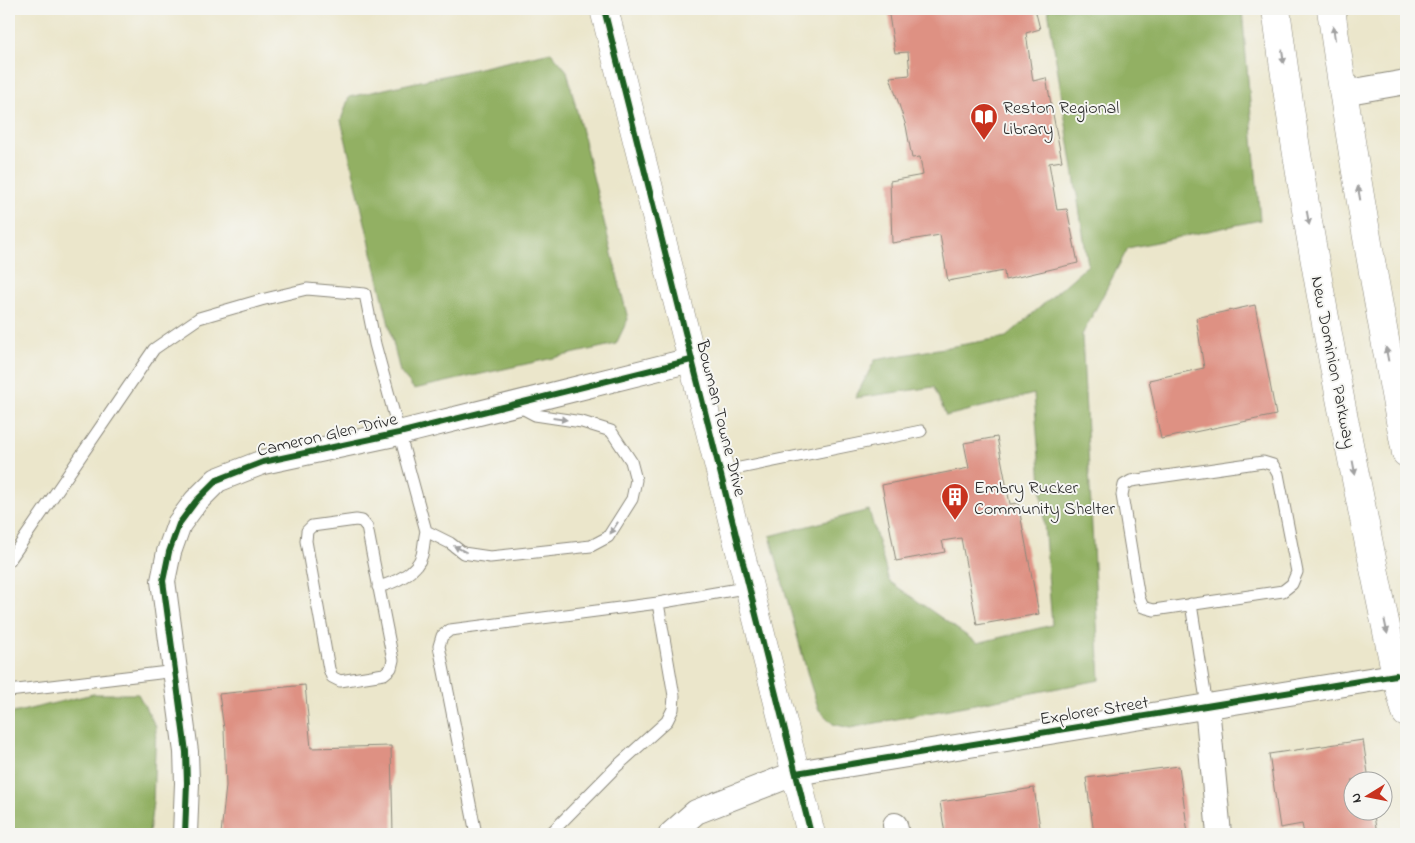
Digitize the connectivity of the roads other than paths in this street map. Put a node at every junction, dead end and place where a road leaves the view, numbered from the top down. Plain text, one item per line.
1 (604, 9) edge
2 (1276, 9) edge
3 (1331, 9) edge
4 (1406, 82) edge
5 (1343, 93) junction
6 (691, 360) junction
7 (515, 404) junction
8 (921, 431) dead end
9 (399, 433) junction
10 (1406, 453) edge
11 (720, 472) junction
12 (426, 531) junction
13 (9, 561) edge
14 (378, 587) junction
15 (750, 587) junction
16 (658, 603) junction
17 (1191, 604) junction
18 (176, 671) junction
19 (1401, 675) edge
20 (9, 691) edge
21 (1207, 706) junction
22 (1406, 714) edge
23 (796, 774) junction
24 (185, 834) edge
25 (476, 834) edge
26 (550, 834) edge
27 (671, 834) edge
28 (811, 834) edge
29 (1219, 834) edge

1 - 6 main road, Bowman Towne Drive
2 -> 19 main road, New Dominion Parkway
5 -> 3 main road
4 - 5 street
10 -> 5 main road
6 - 7 street, Cameron Glen Drive
6 - 11 main road, Bowman Towne Drive
7 - 9 street, Cameron Glen Drive
7 -> 12 lane
8 - 11 lane
9 - 12 lane
9 - 13 lane
9 - 18 street, Cameron Glen Drive
11 - 15 main road, Bowman Towne Drive
12 - 14 lane
14 - 14 lane
15 - 16 lane
15 - 23 main road, Bowman Towne Drive
16 - 25 lane
16 - 26 lane
17 - 17 lane
17 - 21 lane
18 - 20 lane
18 - 24 street, Cameron Glen Drive
19 - 21 street, Explorer Street
19 - 22 main road, New Dominion Parkway
21 - 23 street, Explorer Street
21 - 29 street
23 - 27 street, Explorer Street
23 - 28 main road, Bowman Towne Drive

